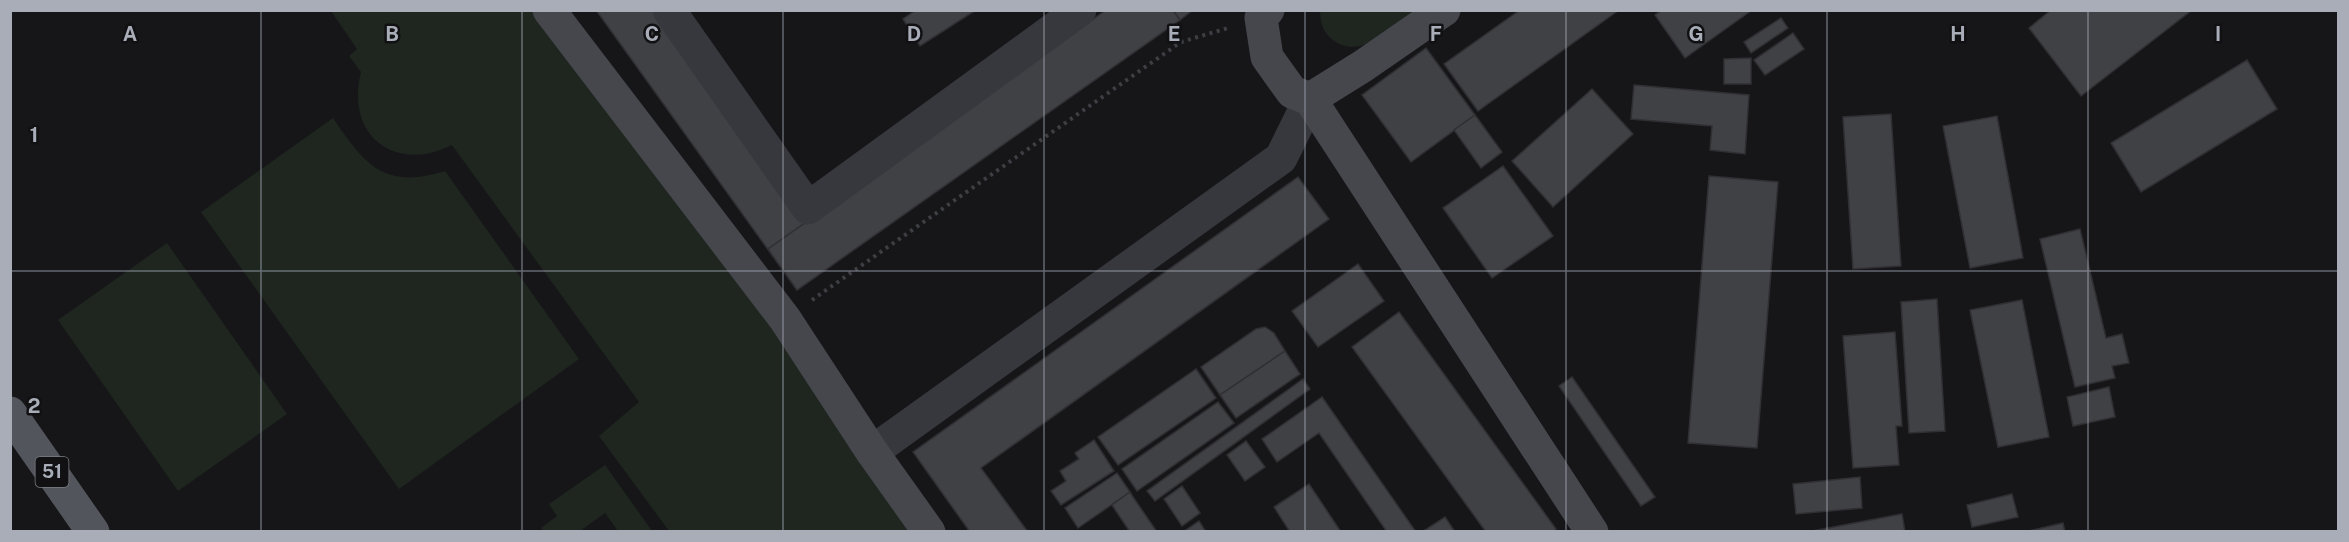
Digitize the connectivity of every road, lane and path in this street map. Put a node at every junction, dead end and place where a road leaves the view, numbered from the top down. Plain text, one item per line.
1 (549, 10) edge
2 (669, 10) edge
3 (1080, 10) edge
4 (1444, 10) edge
5 (1264, 14) edge
6 (1310, 99) junction
7 (785, 319) junction
8 (10, 413) edge
9 (872, 452) junction
10 (93, 531) edge
11 (929, 531) edge
12 (1592, 531) edge

1 - 7 street
2 - 3 street
4 - 6 street
5 - 6 street
5 - 7 path
6 - 9 street
6 - 12 street
7 - 9 street
8 - 10 main road, 51
9 - 11 street

